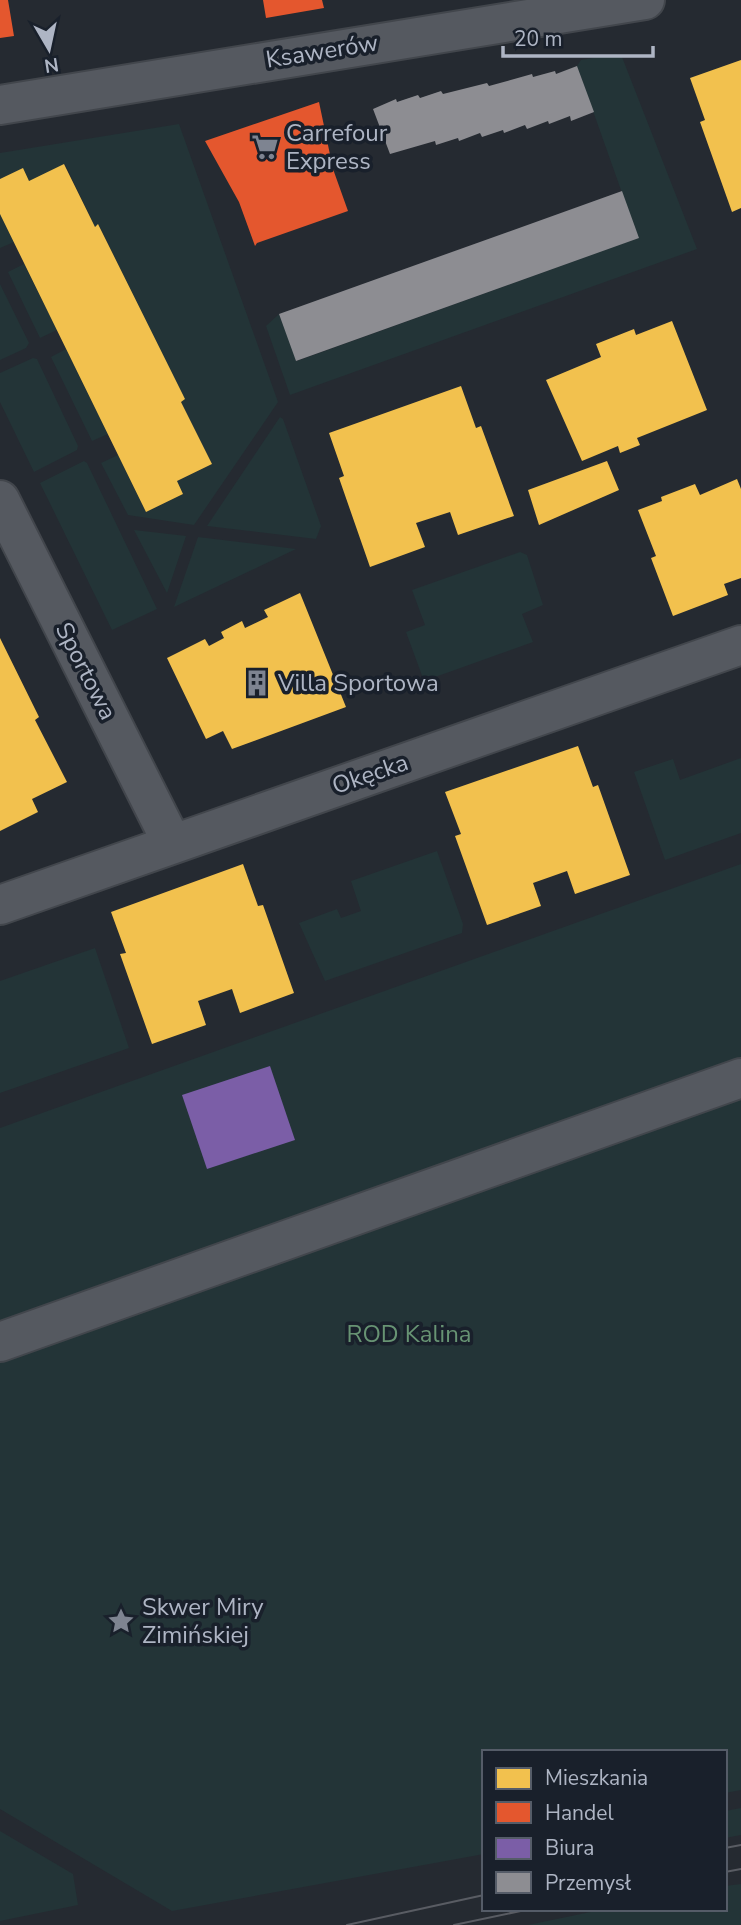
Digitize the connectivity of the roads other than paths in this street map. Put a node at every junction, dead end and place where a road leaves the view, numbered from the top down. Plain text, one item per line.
1 (645, 0) edge
2 (0, 105) edge
3 (0, 500) edge
4 (741, 645) edge
5 (172, 843) junction
6 (0, 905) edge
7 (741, 1078) edge
8 (0, 1342) edge

1 - 2 street, Ksawerów
3 - 5 street, Sportowa
4 - 5 street, Okęcka
5 - 6 street, Okęcka
7 - 8 street

